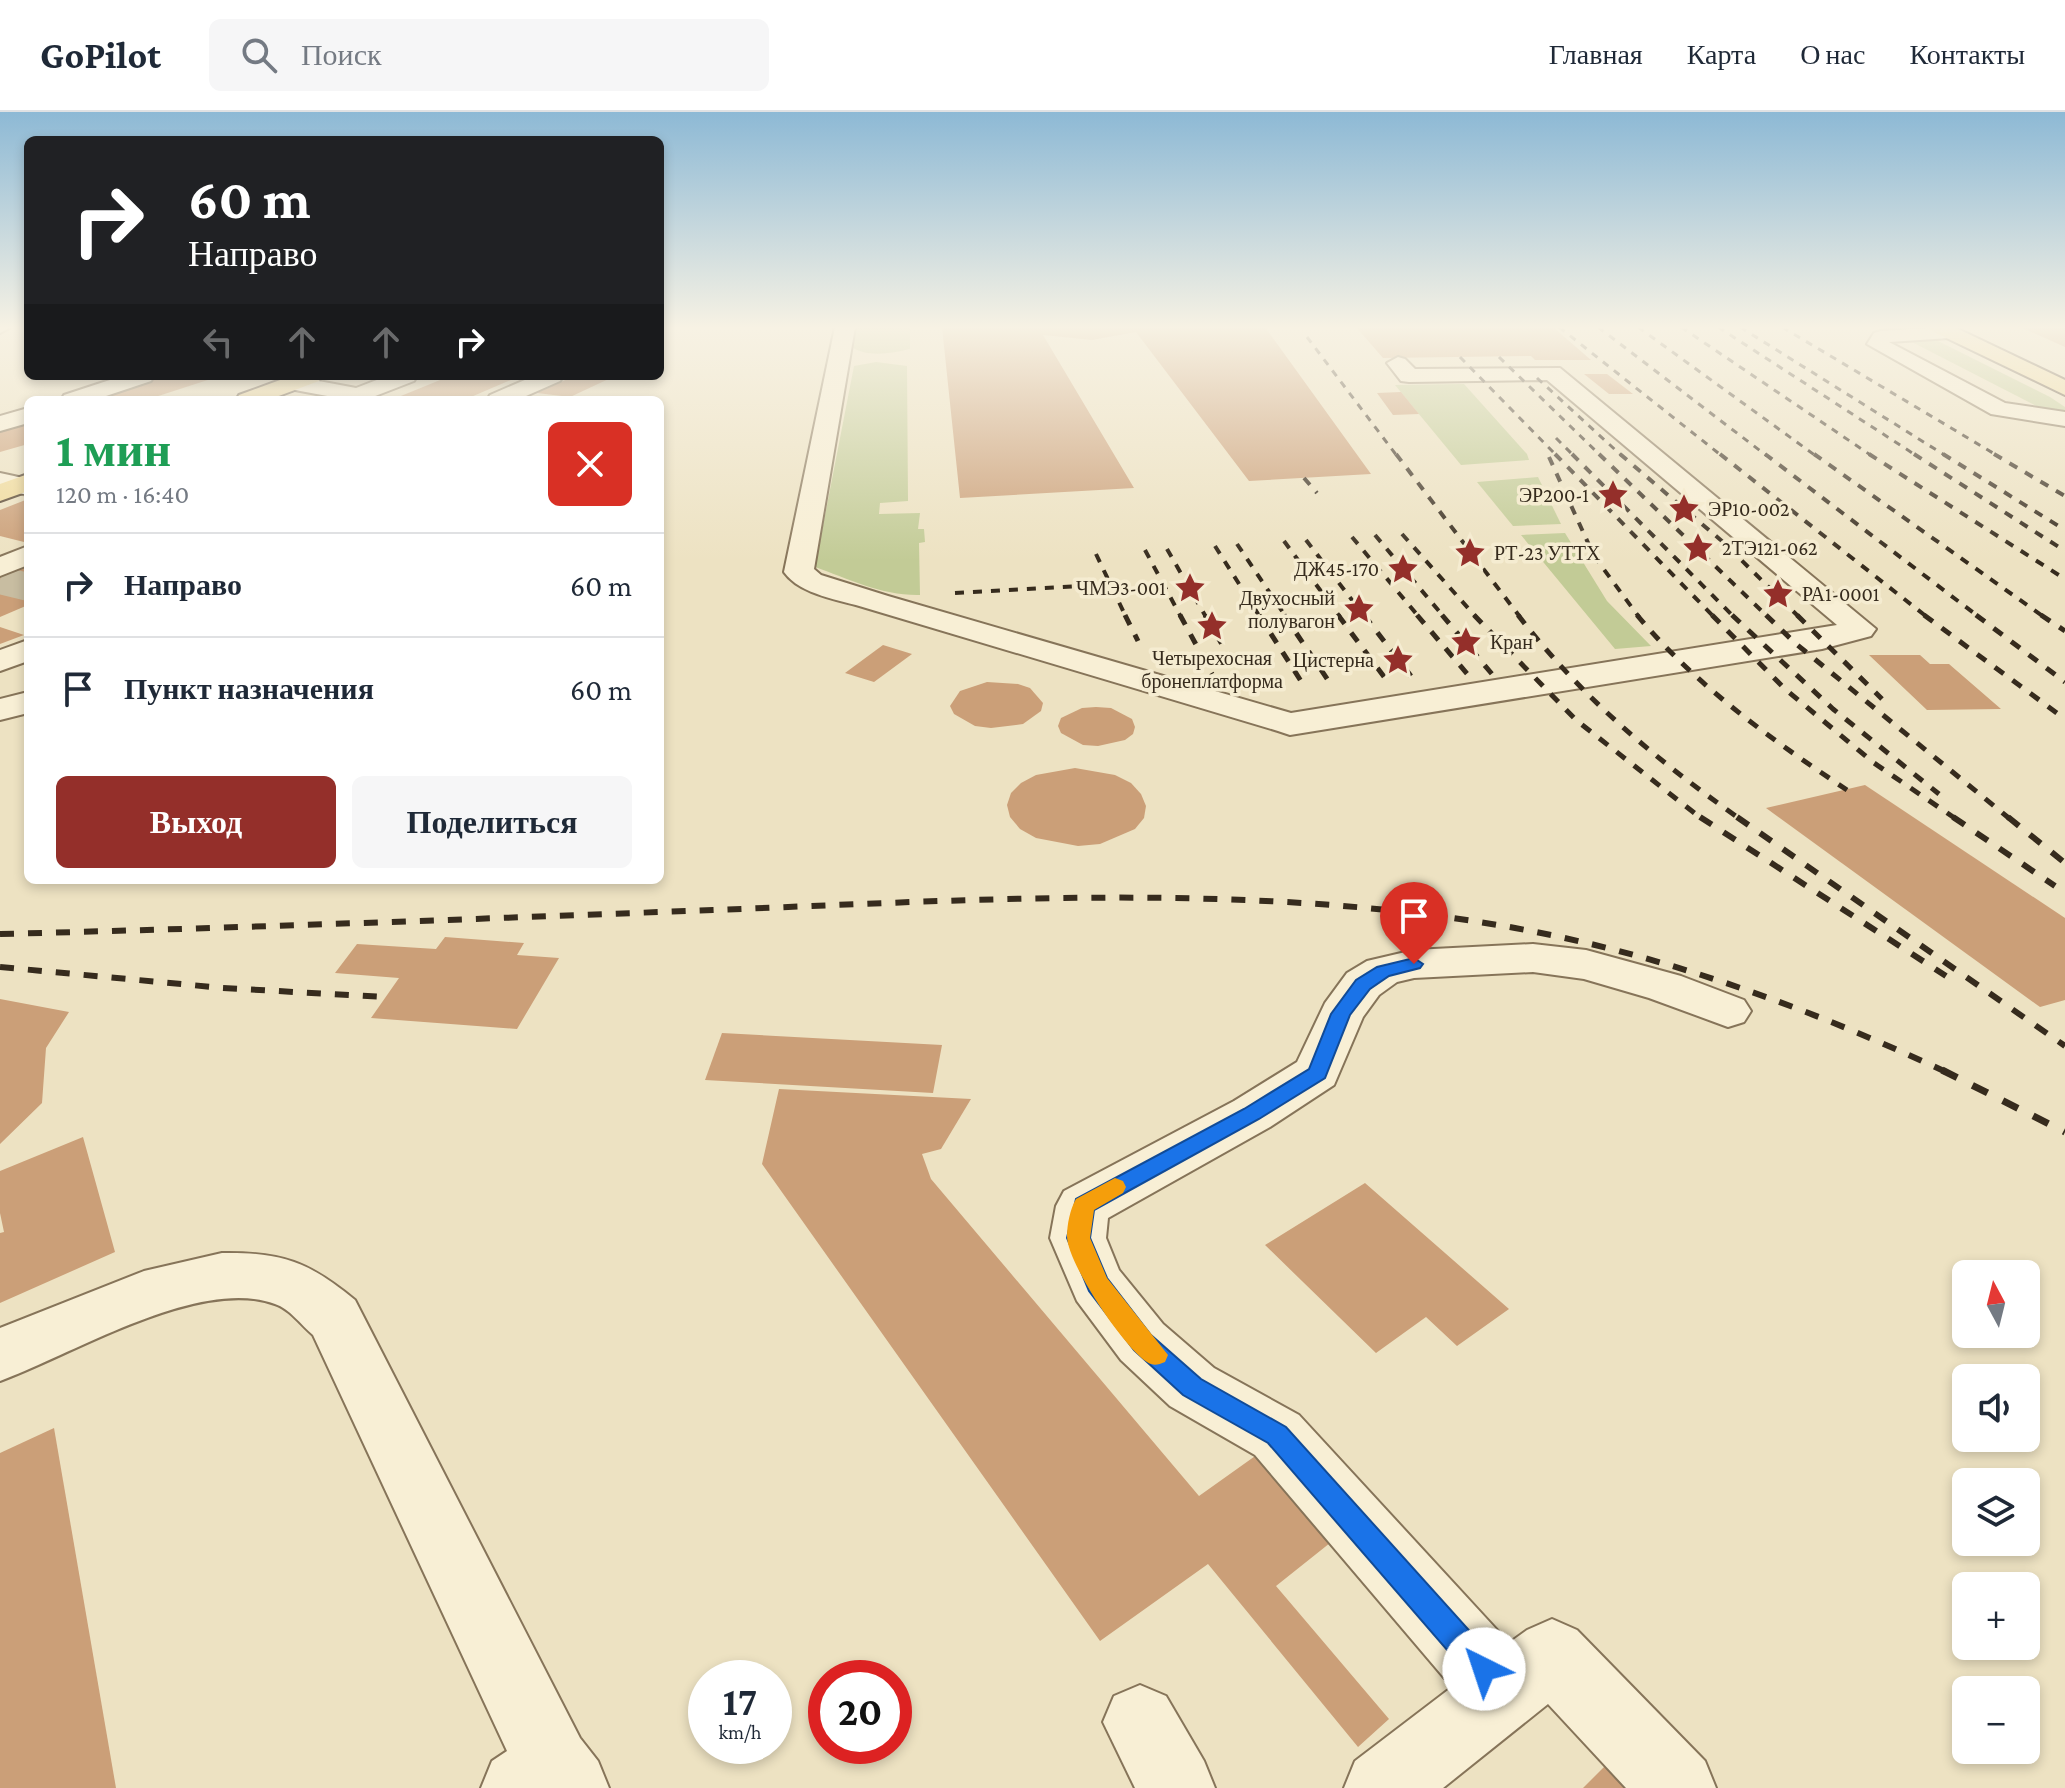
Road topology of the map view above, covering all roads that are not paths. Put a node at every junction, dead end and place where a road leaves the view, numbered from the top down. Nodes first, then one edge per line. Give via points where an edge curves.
1 (830, 405) edge
2 (1591, 405) edge
3 (1992, 405) edge
4 (24, 416) edge
5 (2065, 419) edge
6 (0, 424) edge
7 (24, 557) edge
8 (0, 567) edge
9 (24, 652) edge
10 (0, 661) edge
11 (24, 703) edge
12 (0, 710) edge
13 (1728, 1011) dead end
14 (0, 1355) edge
15 (1504, 1692) junction
16 (1140, 1722) dead end
17 (548, 1780) edge
18 (1177, 1788) edge
19 (1382, 1788) edge
20 (1678, 1788) edge

1 - 2 lane via 799,572 811,581 1290,724 1860,629
3 - 5 lane
4 - 6 lane
7 - 8 lane
9 - 10 lane
11 - 12 lane
13 - 15 lane via 1586,965 1533,958 1414,964 1383,971 1363,984 1341,1014 1317,1073 1083,1206 1078,1238 1097,1284 1142,1342 1192,1387 1277,1435
14 - 17 lane via 170,1285 247,1273 292,1284 334,1318
15 - 19 lane
15 - 20 lane via 1552,1655
16 - 18 lane

